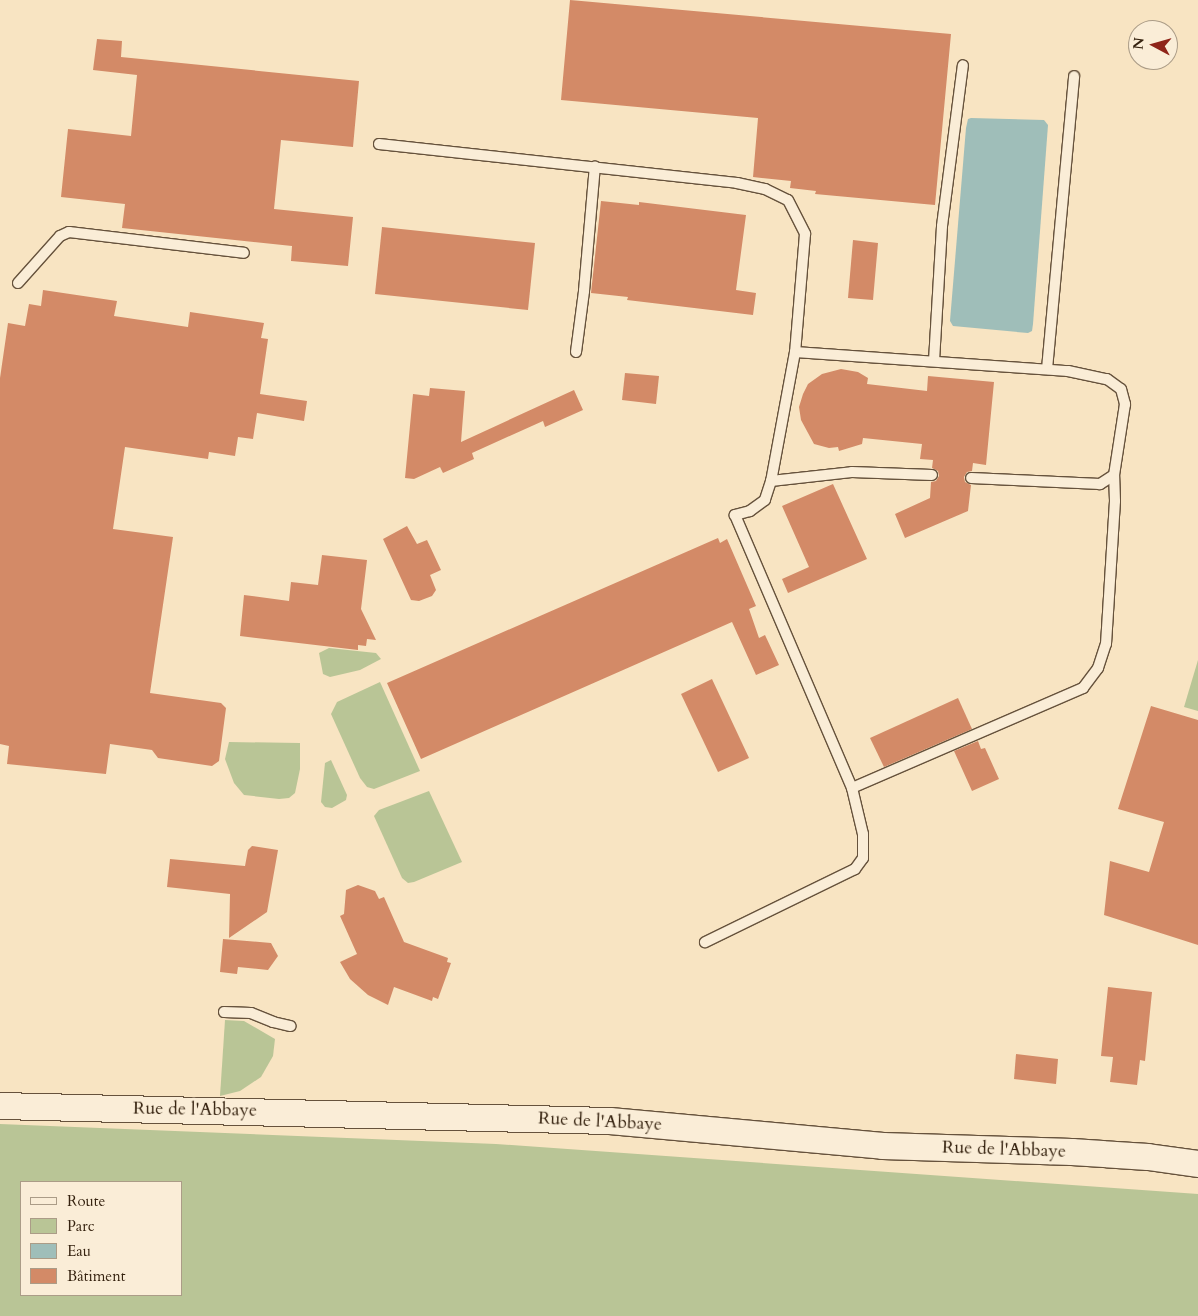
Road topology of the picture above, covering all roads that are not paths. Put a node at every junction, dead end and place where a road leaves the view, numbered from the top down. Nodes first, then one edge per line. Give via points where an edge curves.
1 (963, 65) dead end
2 (1074, 76) dead end
3 (379, 144) dead end
4 (595, 166) junction
5 (244, 253) dead end
6 (18, 283) dead end
7 (576, 352) dead end
8 (795, 352) junction
9 (934, 362) junction
10 (1047, 369) junction
11 (932, 475) dead end
12 (1114, 475) junction
13 (971, 478) dead end
14 (771, 481) junction
15 (852, 788) junction
16 (705, 942) dead end
17 (224, 1012) dead end
18 (291, 1026) dead end
19 (0, 1106) edge
20 (1198, 1164) edge

1 - 9 lane via 942,226
2 - 10 lane
3 - 4 lane
4 - 7 lane
4 - 8 lane via 718,179 765,189 788,200 805,234
5 - 6 lane via 68,232 60,236
8 - 9 lane
8 - 14 lane
9 - 10 lane
10 - 12 lane via 1068,370 1107,380 1121,389 1125,404
11 - 14 lane via 852,472
12 - 13 lane via 1100,484 1080,485
12 - 15 lane via 1106,644 1098,668 1083,688
14 - 15 lane via 765,500 750,511 735,515
15 - 16 lane via 863,834 863,858 855,869
17 - 18 lane via 251,1013
19 - 20 street, Rue de l'Abbaye via 610,1121 883,1146 1072,1152

